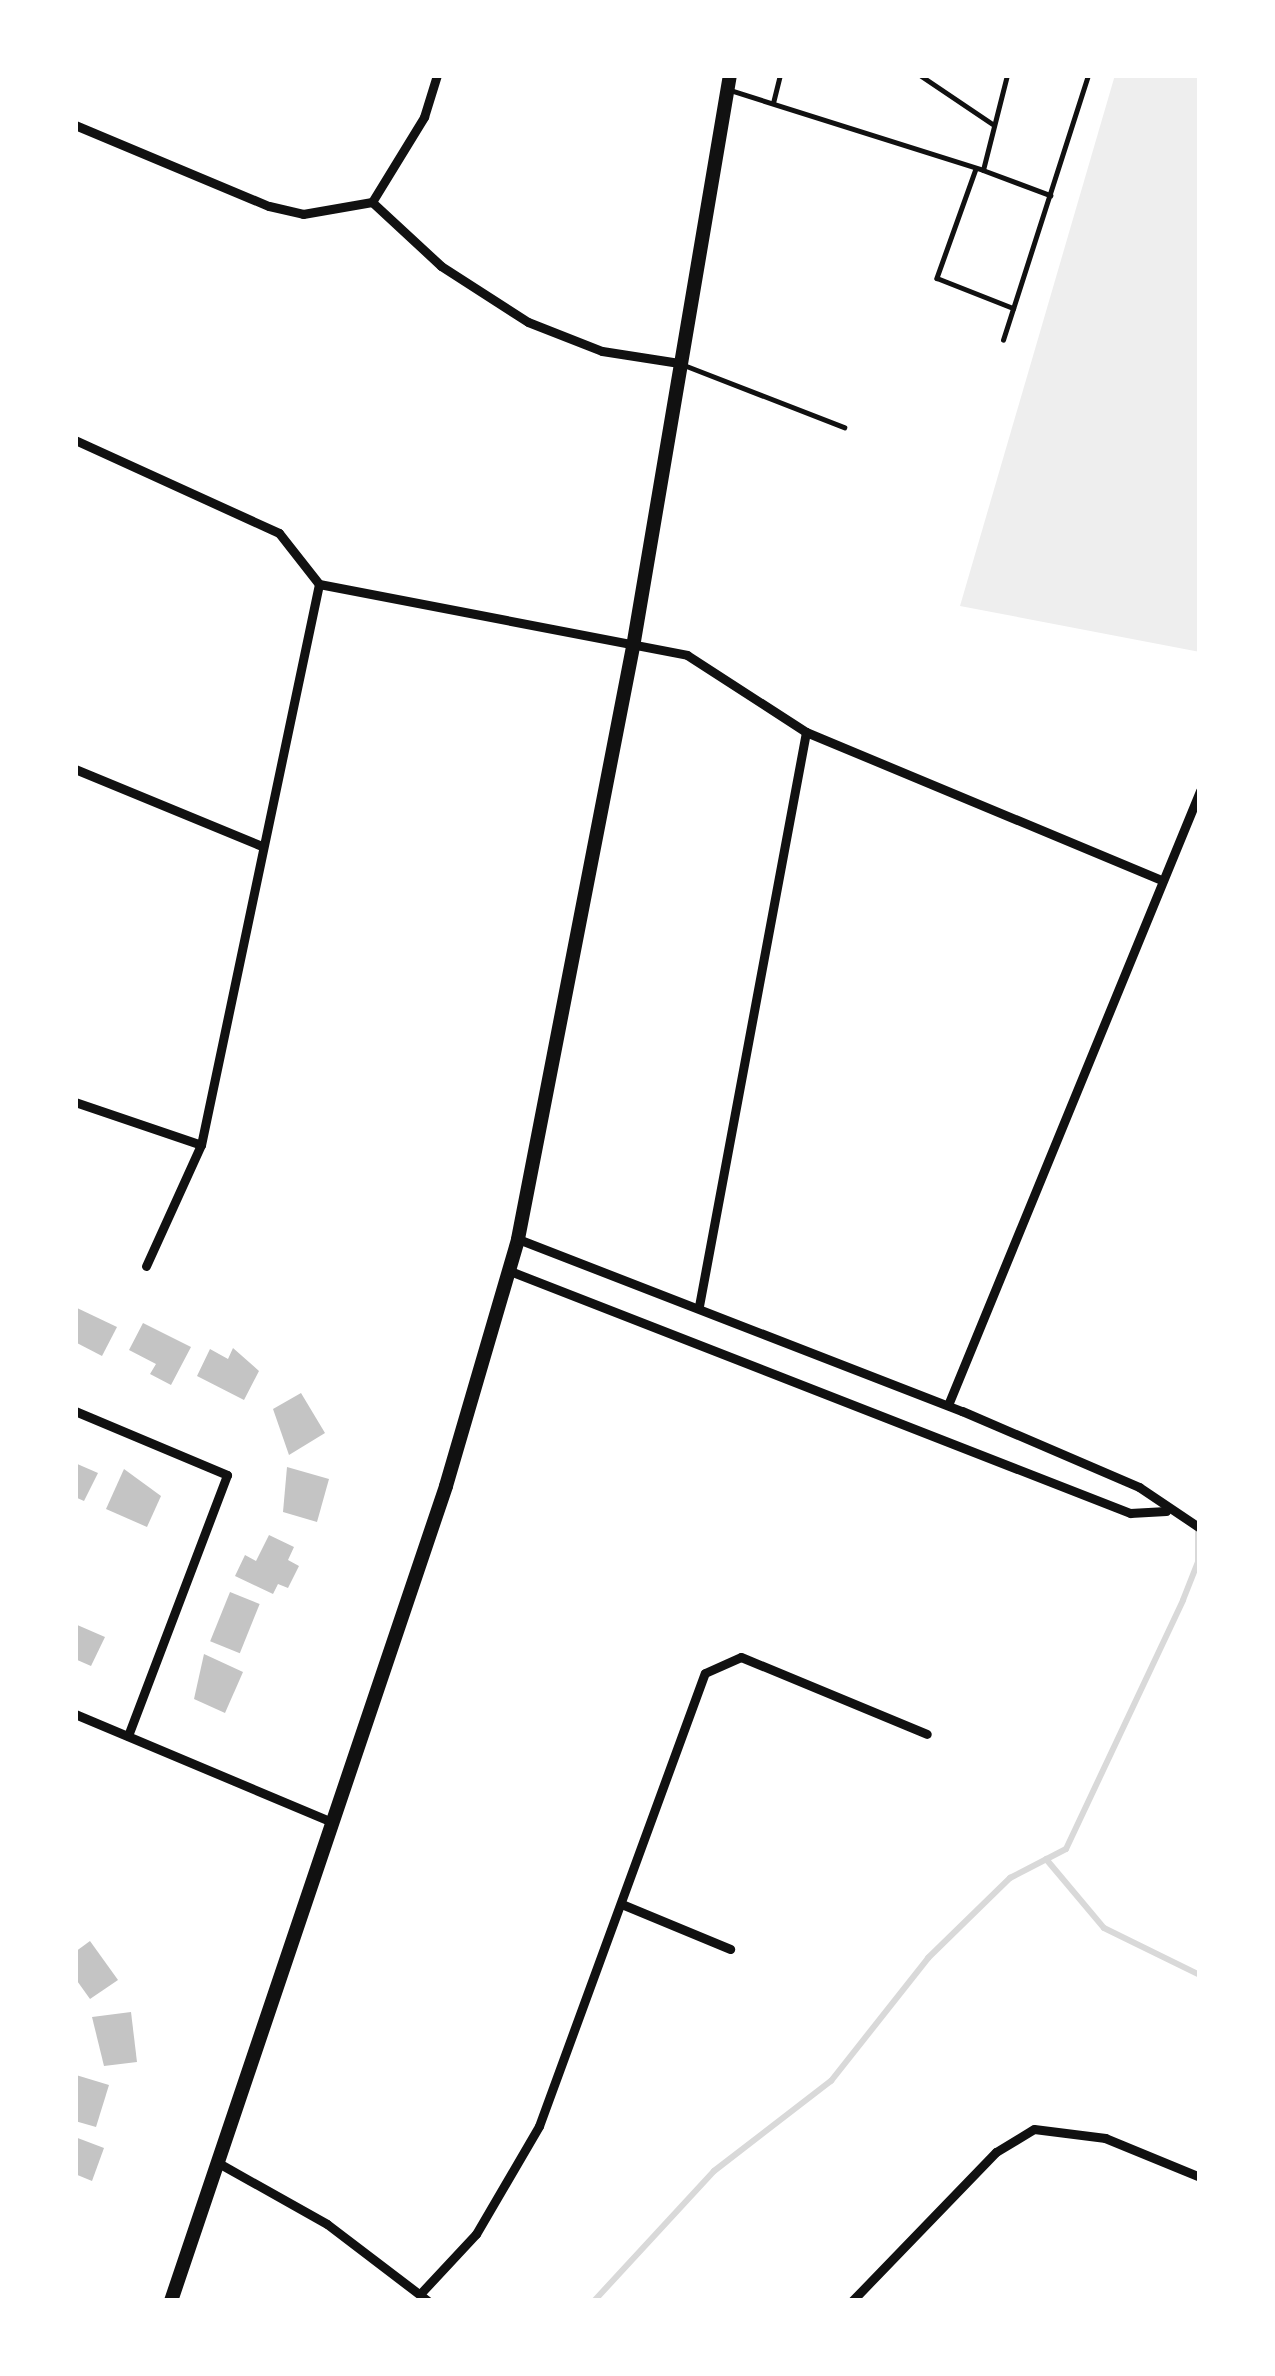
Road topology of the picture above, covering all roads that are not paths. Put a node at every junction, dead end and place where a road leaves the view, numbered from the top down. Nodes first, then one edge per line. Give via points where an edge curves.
1 (437, 75) edge
2 (780, 75) edge
3 (920, 75) edge
4 (1007, 75) edge
5 (1088, 75) edge
6 (729, 82) edge
7 (773, 103) junction
8 (75, 125) edge
9 (994, 125) junction
10 (979, 169) junction
11 (1050, 195) junction
12 (372, 202) junction
13 (1013, 308) junction
14 (1003, 340) dead end
15 (679, 363) junction
16 (844, 427) dead end
17 (75, 440) edge
18 (319, 584) junction
19 (633, 647) junction
20 (806, 732) junction
21 (75, 769) edge
22 (1200, 791) edge
23 (262, 846) junction
24 (1159, 879) junction
25 (75, 1102) edge
26 (201, 1145) junction
27 (518, 1240) junction
28 (146, 1266) dead end
29 (510, 1270) junction
30 (699, 1306) junction
31 (948, 1405) junction
32 (75, 1411) edge
33 (1166, 1510) junction
34 (1200, 1528) edge
35 (75, 1714) edge
36 (927, 1734) dead end
37 (128, 1736) junction
38 (332, 1822) junction
39 (624, 1905) junction
40 (730, 1949) dead end
41 (222, 2165) junction
42 (1200, 2177) edge
43 (424, 2297) edge
44 (856, 2300) edge
45 (171, 2301) edge

1 - 12 street via 424,117
2 - 7 lane
3 - 9 lane
4 - 9 lane
5 - 11 lane
6 - 7 lane
6 - 15 main road
7 - 10 lane
8 - 12 street via 269,206 303,214
9 - 10 lane
10 - 11 lane
10 - 13 lane via 938,278
11 - 13 lane
12 - 15 street via 442,266 528,322 602,351
13 - 14 lane
15 - 16 lane
15 - 19 main road
17 - 18 street via 279,533
18 - 19 street
18 - 23 street
19 - 20 street via 687,655 724,672 763,709
19 - 27 main road
20 - 24 street
20 - 30 street
21 - 23 street
22 - 24 street
23 - 26 street
24 - 31 street
25 - 26 street
26 - 28 street
27 - 29 main road
27 - 30 street
29 - 33 street via 1130,1513
29 - 38 main road
30 - 31 street
31 - 33 street via 1139,1486
32 - 37 street via 226,1475
33 - 34 street
35 - 37 street
36 - 39 street via 768,1665 741,1657 720,1662 696,1687
37 - 38 street
38 - 41 main road
39 - 40 street
39 - 43 street via 505,2191
41 - 43 street via 327,2224
41 - 45 main road
42 - 44 street via 1106,2138 1034,2129 996,2152

